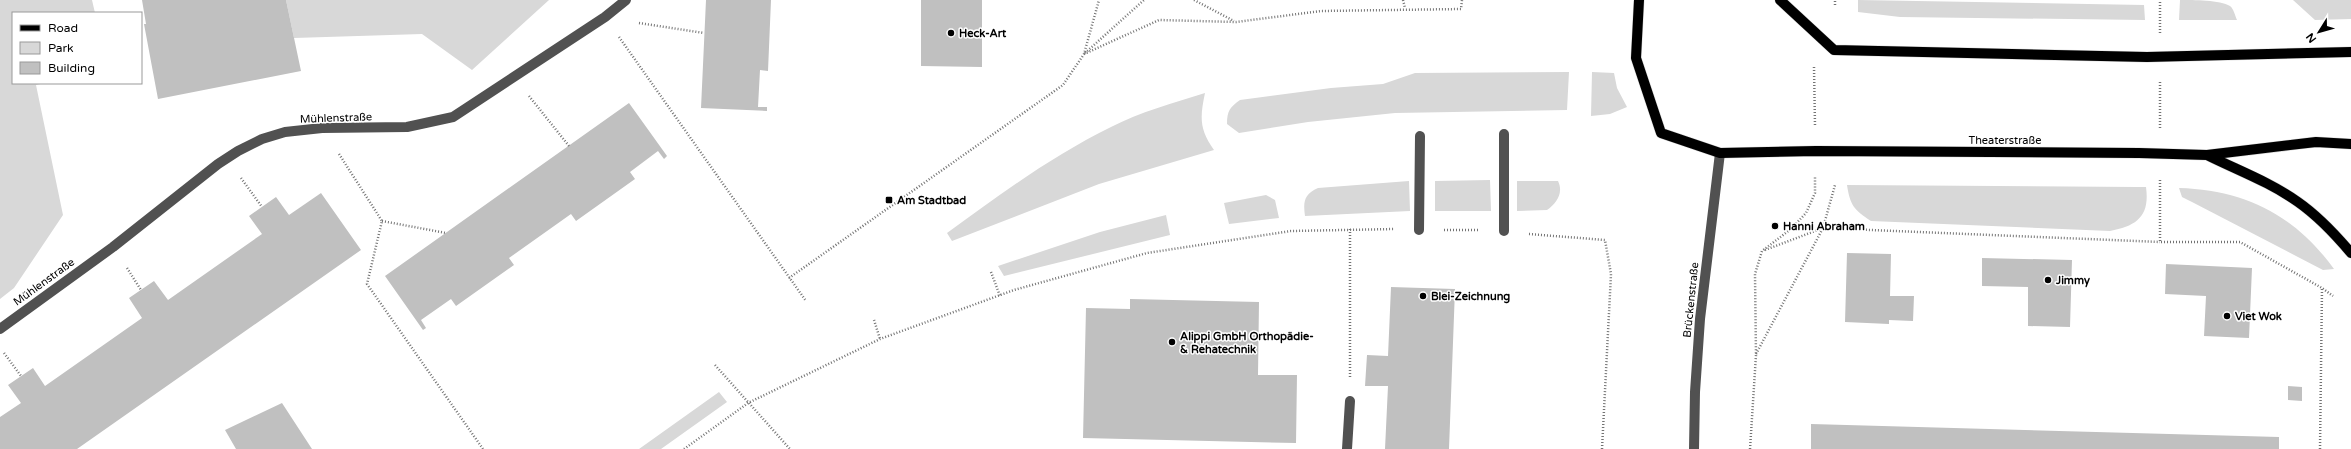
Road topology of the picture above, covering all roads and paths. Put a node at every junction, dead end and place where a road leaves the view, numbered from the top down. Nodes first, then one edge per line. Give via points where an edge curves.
1 (626, 0) edge
2 (1099, 0) edge
3 (1144, 0) edge
4 (1194, 0) edge
5 (1403, 0) edge
6 (1462, 0) edge
7 (1639, 0) edge
8 (1780, 0) edge
9 (1835, 0) edge
10 (1835, 5) dead end
11 (1405, 8) junction
12 (604, 18) junction
13 (1236, 22) junction
14 (704, 33) dead end
15 (1814, 33) junction
16 (2351, 52) edge
17 (1084, 54) junction
18 (513, 77) junction
19 (322, 128) junction
20 (1504, 134) dead end
21 (1420, 136) dead end
22 (2351, 144) edge
23 (569, 146) dead end
24 (1816, 150) junction
25 (1720, 153) junction
26 (2207, 155) junction
27 (227, 158) junction
28 (1835, 184) dead end
29 (262, 207) dead end
30 (382, 221) junction
31 (1824, 228) junction
32 (1350, 229) junction
33 (1420, 230) junction
34 (1504, 231) junction
35 (446, 233) dead end
36 (2160, 242) dead end
37 (1762, 251) junction
38 (2351, 253) edge
39 (991, 272) dead end
40 (789, 278) junction
41 (2322, 288) dead end
42 (1000, 296) junction
43 (806, 301) dead end
44 (874, 320) dead end
45 (0, 329) edge
46 (880, 339) junction
47 (0, 348) edge
48 (1756, 355) junction
49 (715, 366) dead end
50 (21, 376) dead end
51 (1350, 401) joint
52 (748, 403) junction
53 (483, 449) edge
54 (684, 449) edge
55 (790, 449) edge
56 (1347, 449) edge
57 (1602, 449) edge
58 (1694, 449) edge
59 (1750, 449) edge
60 (2320, 449) edge

1 - 12 street, Mühlenstraße
2 - 17 path
3 - 17 path
4 - 13 path
5 - 11 path
6 - 11 path via 1461,9
7 - 25 main road, Theaterstraße via 1636,58 1661,132
8 - 15 main road
9 - 10 path
11 - 13 path via 1321,11
12 - 14 path
12 - 18 street, Mühlenstraße
12 - 40 path
13 - 17 path via 1158,20
15 - 16 main road via 1834,50 2147,57
15 - 24 path
17 - 40 path via 1063,85
18 - 19 street, Mühlenstraße via 453,117 428,124 387,129
18 - 23 path
19 - 27 street, Mühlenstraße via 285,132 262,139
19 - 30 path
20 - 34 street
21 - 33 street
22 - 26 main road, Theaterstraße via 2316,142
24 - 25 main road, Theaterstraße
24 - 26 main road, Theaterstraße
24 - 37 path via 1815,193 1806,213 1790,230
25 - 58 street, Brückenstraße via 1700,319
26 - 38 main road via 2268,184 2298,202 2333,232
27 - 29 path
27 - 45 street, Mühlenstraße via 113,247
28 - 31 path
30 - 35 path
30 - 53 path via 367,284
31 - 36 path
31 - 37 path
31 - 48 path
32 - 33 path
32 - 42 path via 1291,231 1147,253
32 - 51 path
33 - 34 path
34 - 57 path via 1605,240 1611,274
37 - 48 path via 1755,274
39 - 42 path
40 - 43 path
41 - 60 path
42 - 46 path
44 - 46 path
46 - 52 path
47 - 50 path
48 - 59 path
49 - 52 path
51 - 56 street
52 - 54 path
52 - 55 path

